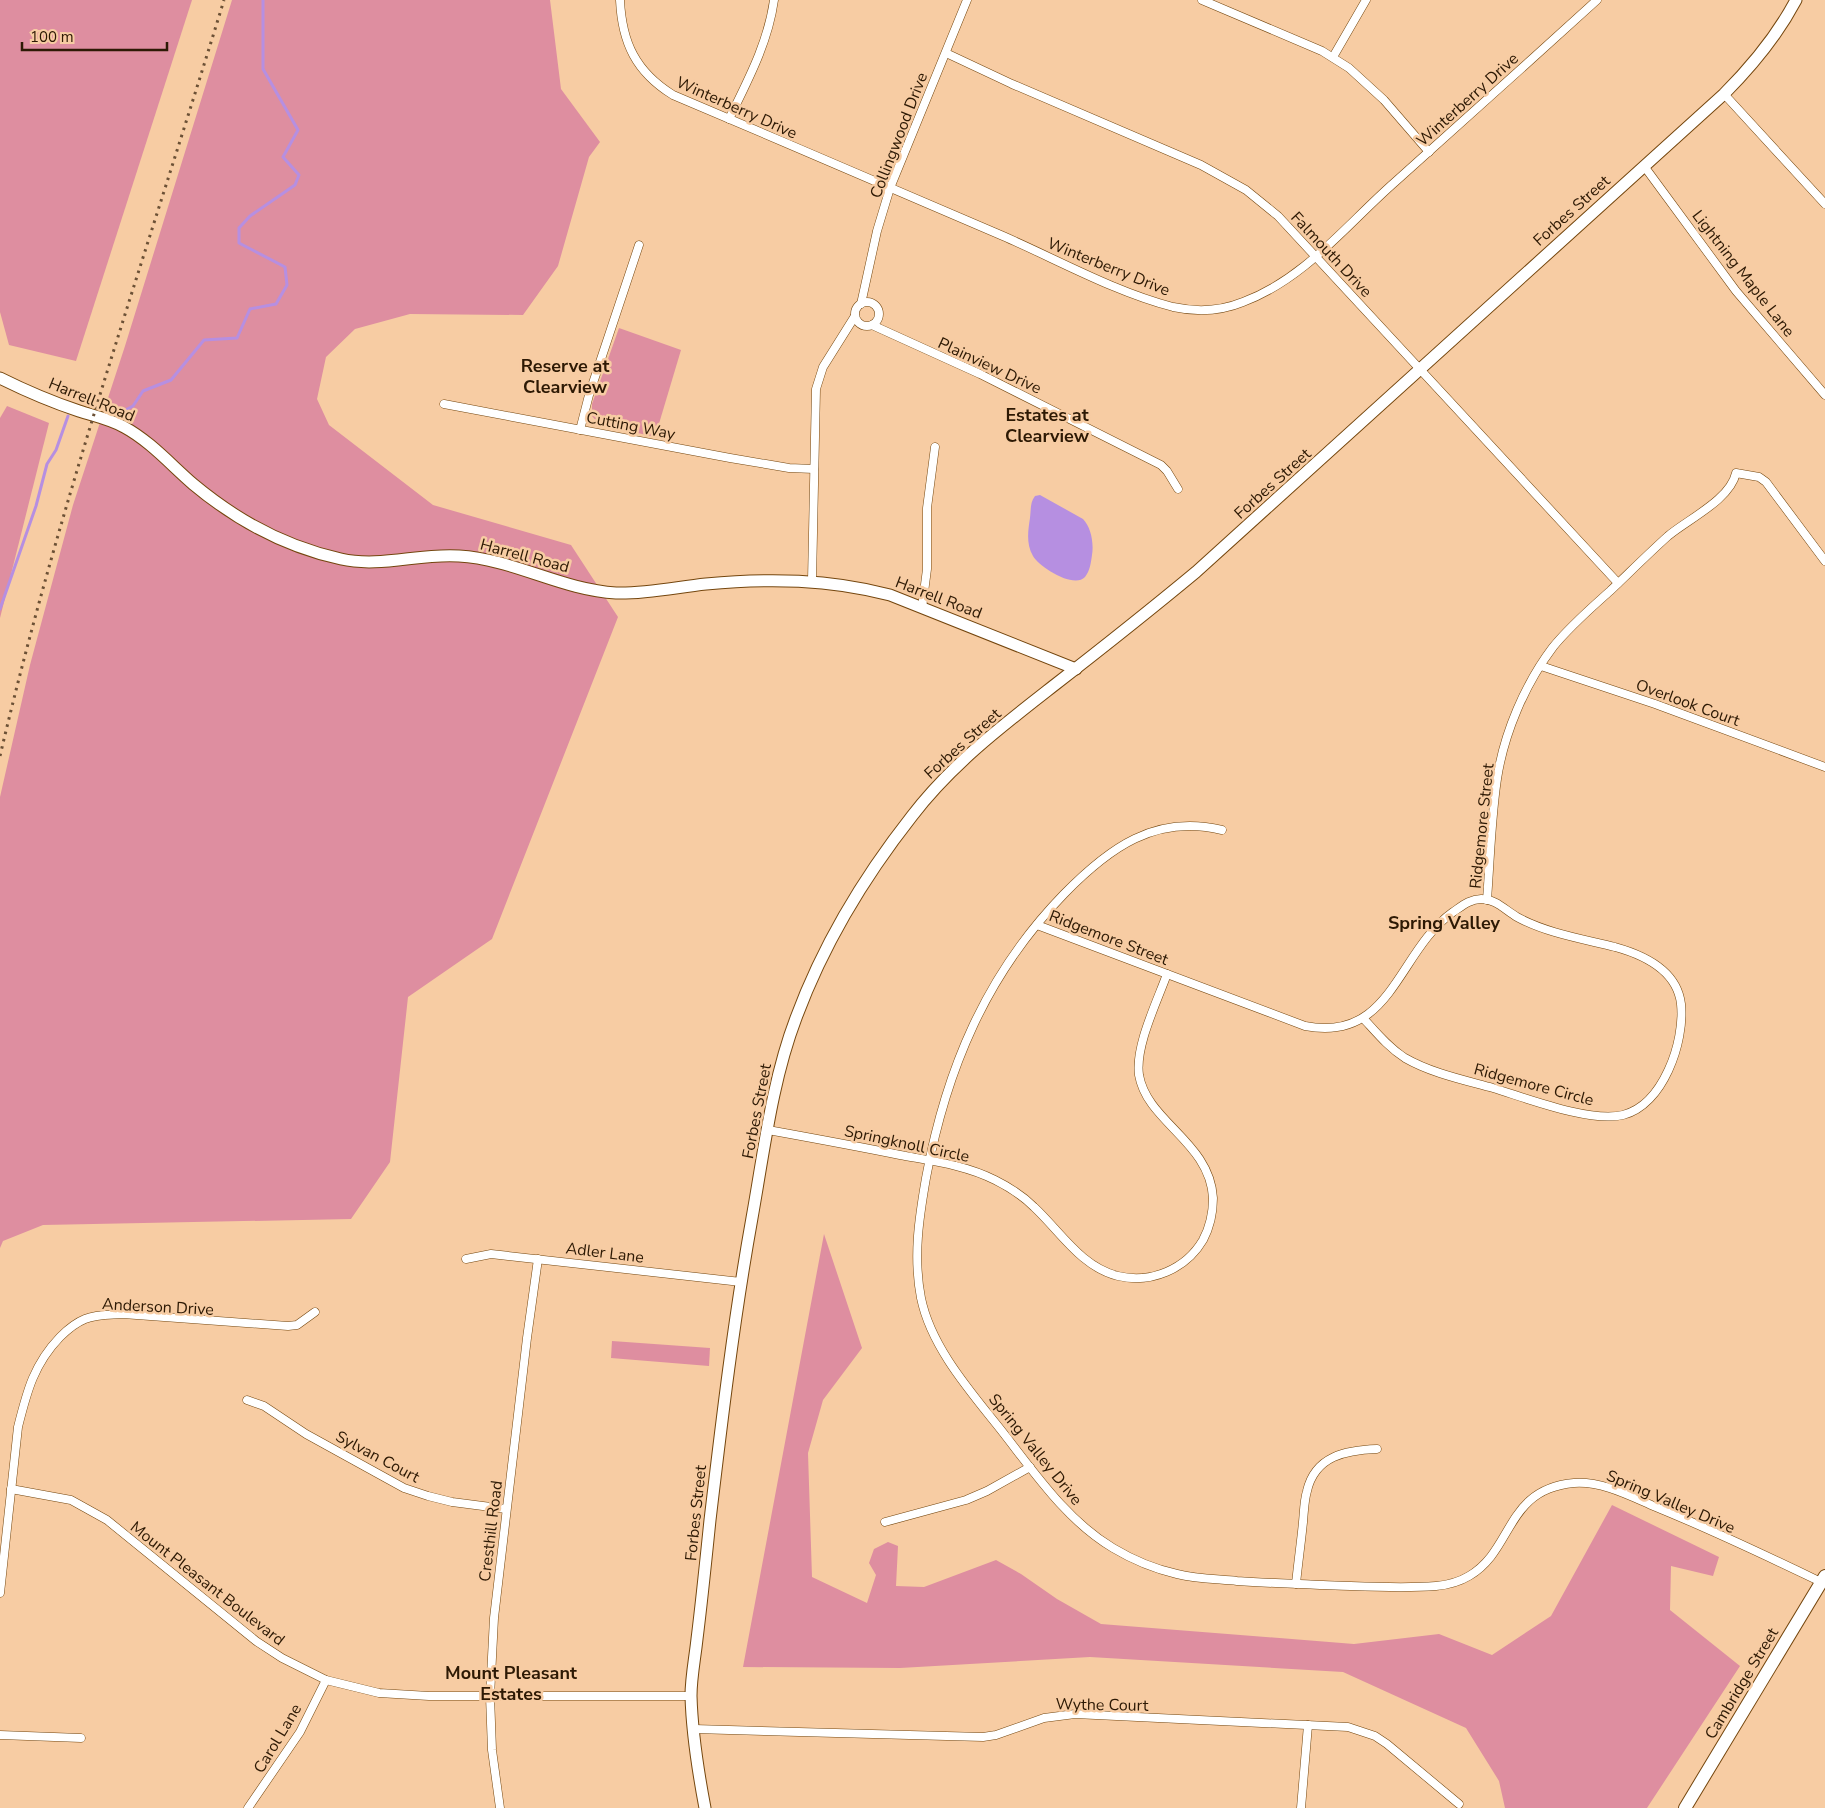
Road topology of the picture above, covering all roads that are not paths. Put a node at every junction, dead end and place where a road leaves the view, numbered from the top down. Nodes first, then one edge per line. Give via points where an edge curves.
1 (620, 0) edge
2 (774, 0) edge
3 (967, 0) edge
4 (1202, 0) edge
5 (1366, 0) edge
6 (1597, 0) edge
7 (1796, 0) edge
8 (946, 53) junction
9 (1333, 57) junction
10 (1724, 94) junction
11 (729, 119) junction
12 (1429, 152) junction
13 (1644, 166) junction
14 (890, 188) junction
15 (1825, 204) edge
16 (639, 245) dead end
17 (1316, 256) junction
18 (866, 284) junction
19 (861, 304) junction
20 (872, 304) junction
21 (855, 316) junction
22 (879, 317) junction
23 (862, 325) junction
24 (872, 325) junction
25 (887, 332) junction
26 (843, 335) junction
27 (1419, 370) junction
28 (0, 378) edge
29 (1825, 395) edge
30 (444, 404) dead end
31 (580, 430) junction
32 (935, 447) dead end
33 (814, 469) junction
34 (1178, 489) dead end
35 (1825, 561) edge
36 (812, 581) junction
37 (1618, 583) junction
38 (922, 608) junction
39 (1540, 666) junction
40 (1076, 669) junction
41 (1825, 767) edge
42 (1222, 830) dead end
43 (1487, 900) junction
44 (1037, 925) junction
45 (1167, 974) junction
46 (1363, 1018) junction
47 (768, 1130) junction
48 (930, 1160) junction
49 (538, 1258) junction
50 (466, 1259) dead end
51 (740, 1282) junction
52 (315, 1312) dead end
53 (247, 1400) dead end
54 (1377, 1449) dead end
55 (1030, 1467) junction
56 (11, 1489) junction
57 (506, 1509) junction
58 (885, 1522) dead end
59 (1823, 1579) edge
60 (1296, 1584) junction
61 (0, 1593) edge
62 (326, 1680) junction
63 (490, 1696) junction
64 (691, 1696) junction
65 (1308, 1725) junction
66 (694, 1729) junction
67 (0, 1734) edge
68 (81, 1738) dead end
69 (1459, 1804) dead end
70 (248, 1808) edge
71 (500, 1808) edge
72 (705, 1808) edge
73 (1301, 1808) edge
74 (1685, 1808) edge

1 - 11 street, Winterberry Drive via 626,40 632,54 651,79 673,95
2 - 11 street via 761,52
3 - 8 street, Collingwood Drive
4 - 9 street
5 - 9 street
6 - 12 street, Winterberry Drive
7 - 10 street, Forbes Street via 1771,41
8 - 14 street, Collingwood Drive
8 - 17 street, Falmouth Drive via 1224,176 1273,211
9 - 12 street via 1362,78
10 - 13 street, Forbes Street
10 - 15 street
11 - 14 street, Winterberry Drive
12 - 17 street, Winterberry Drive
13 - 27 street, Forbes Street
13 - 29 street, Lightning Maple Lane via 1736,291
14 - 17 street, Winterberry Drive via 1127,292 1176,307 1209,310 1242,303 1280,284
14 - 18 street, Collingwood Drive
16 - 31 street
17 - 27 street, Falmouth Drive
18 - 19 street, Collingwood Drive
18 - 20 street, Collingwood Drive
19 - 20 street
19 - 21 street
20 - 22 street via 878,309
21 - 23 street
21 - 26 street
22 - 24 street
22 - 25 street
23 - 24 street
23 - 26 street
24 - 25 street, Plainview Drive
25 - 34 street, Plainview Drive via 1004,385 1161,465
26 - 33 street via 818,380
27 - 37 street, Falmouth Drive
27 - 40 street, Forbes Street via 1196,572
28 - 36 street, Harrell Road via 124,427 234,515 296,545 343,560 462,556 505,564 581,588 618,593 740,581
30 - 31 street, Cutting Way
31 - 33 street, Cutting Way via 772,466
32 - 38 street via 927,508 927,570
33 - 36 street
35 - 37 street, Ridgemore Street via 1766,482 1759,477 1736,473 1734,482 1714,503 1669,536
36 - 38 street, Harrell Road via 862,588
37 - 39 street, Ridgemore Street via 1569,629
38 - 40 street, Harrell Road
39 - 41 street, Overlook Court via 1656,704
39 - 43 street, Ridgemore Street via 1517,712 1497,778
40 - 47 street, Forbes Street via 960,763 933,790 886,851 846,914 810,981 788,1042
42 - 44 street, Spring Valley Drive via 1183,825 1150,831 1134,839 1087,871
43 - 46 street, Ridgemore Street via 1473,900 1465,904 1434,929 1420,944 1386,996
43 - 46 street, Ridgemore Circle via 1538,926 1642,956 1654,962 1672,981 1681,1003 1680,1030 1669,1068 1656,1094 1648,1102 1631,1113 1609,1117 1560,1108 1419,1065 1393,1050
44 - 45 street, Ridgemore Street
44 - 48 street, Spring Valley Drive via 1001,973 972,1026 949,1086
45 - 46 street, Ridgemore Street via 1305,1026 1340,1027
45 - 48 street, Springknoll Circle via 1142,1041 1138,1065 1148,1097 1194,1150 1209,1177 1213,1205 1207,1232 1195,1252 1183,1263 1160,1275 1144,1278 1123,1277 1105,1271 1077,1253 1034,1207 1012,1190 980,1173
47 - 48 street, Springknoll Circle
47 - 51 street, Forbes Street
48 - 55 street, Spring Valley Drive via 917,1249 918,1282 926,1318 942,1350
49 - 50 street, Adler Lane via 491,1254
49 - 51 street, Adler Lane
49 - 57 street, Cresthill Road
51 - 64 street, Forbes Street via 725,1386
52 - 56 street, Anderson Drive via 297,1325 288,1326 124,1314 94,1316 73,1325 46,1352 31,1380 18,1427
53 - 57 street, Sylvan Court via 264,1406 306,1434 404,1488 452,1502
54 - 60 street via 1335,1455 1316,1471 1306,1491
55 - 58 street via 966,1500
55 - 60 street, Spring Valley Drive via 1077,1521 1099,1539 1134,1559 1170,1572 1200,1578
56 - 61 street, Anderson Drive
56 - 62 street, Mount Pleasant Boulevard via 71,1500 90,1509 256,1641
57 - 63 street, Cresthill Road via 494,1618
59 - 60 street, Spring Valley Drive via 1607,1487 1579,1482 1552,1488 1526,1503 1493,1555 1462,1580 1436,1586
59 - 74 main road, Cambridge Street
62 - 63 street, Mount Pleasant Boulevard via 395,1694
62 - 70 street, Carol Lane via 295,1739
63 - 64 street, Mount Pleasant Boulevard
63 - 71 street, Cresthill Road via 492,1750
64 - 66 street, Forbes Street
65 - 66 street, Wythe Court via 1075,1714 1044,1718 983,1737
65 - 69 street, Wythe Court via 1348,1728 1375,1736
65 - 73 street
66 - 72 street, Forbes Street
67 - 68 street

